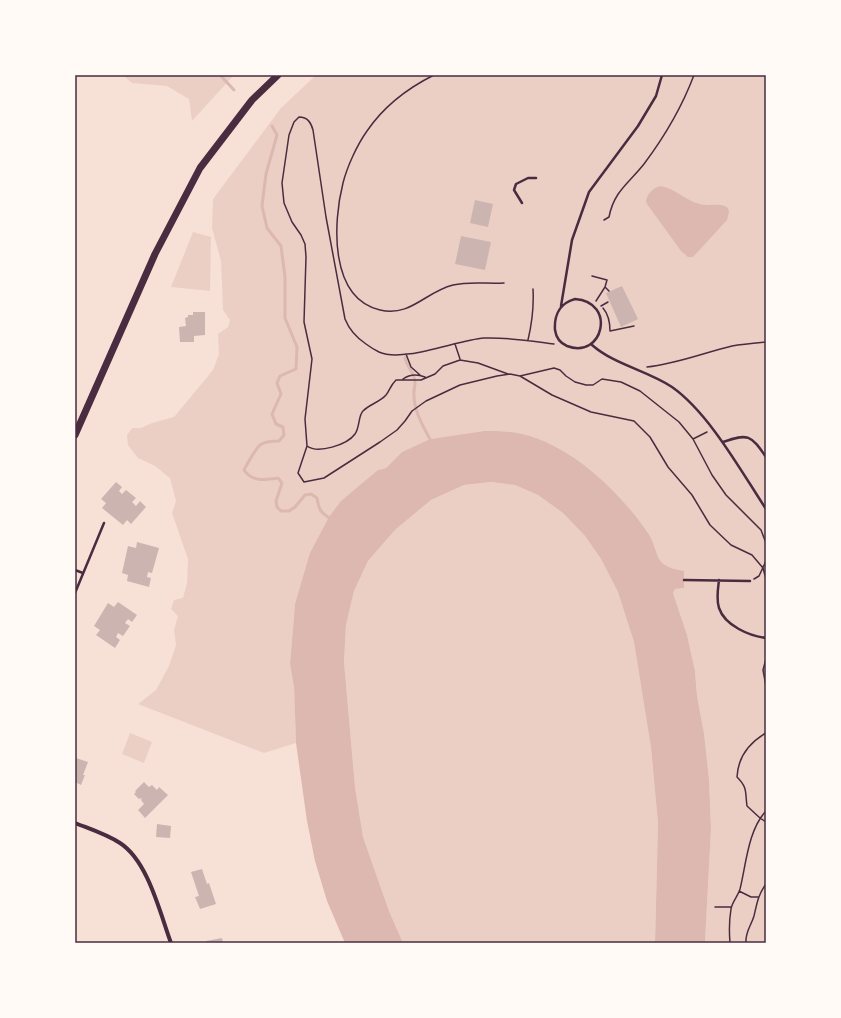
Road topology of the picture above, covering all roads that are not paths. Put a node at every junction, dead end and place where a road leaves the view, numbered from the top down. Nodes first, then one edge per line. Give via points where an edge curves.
1 (278, 75) edge
2 (662, 75) edge
3 (536, 178) dead end
4 (522, 203) dead end
5 (561, 306) junction
6 (592, 345) junction
7 (75, 435) edge
8 (722, 442) junction
9 (766, 457) edge
10 (766, 509) edge
11 (104, 523) dead end
12 (75, 570) edge
13 (83, 574) junction
14 (684, 580) dead end
15 (719, 580) junction
16 (750, 581) road end
17 (75, 593) edge
18 (766, 638) edge
19 (75, 822) edge
20 (171, 943) edge

1 - 7 street via 252,100 200,168 155,254
2 - 5 lane via 656,96 638,126 589,192 572,240
3 - 4 lane via 528,178 516,184 514,190
5 - 6 lane via 555,326 558,340 571,347
5 - 6 lane via 567,301 582,300 592,305 600,314 601,330
6 - 8 lane via 610,358 662,380 674,388 697,409
8 - 9 lane via 742,436 751,438
8 - 10 lane
11 - 13 lane
12 - 13 lane
13 - 17 lane
14 - 15 lane
15 - 16 lane
15 - 18 lane via 717,596 723,616 740,629
19 - 20 street via 121,844 138,862 152,888

